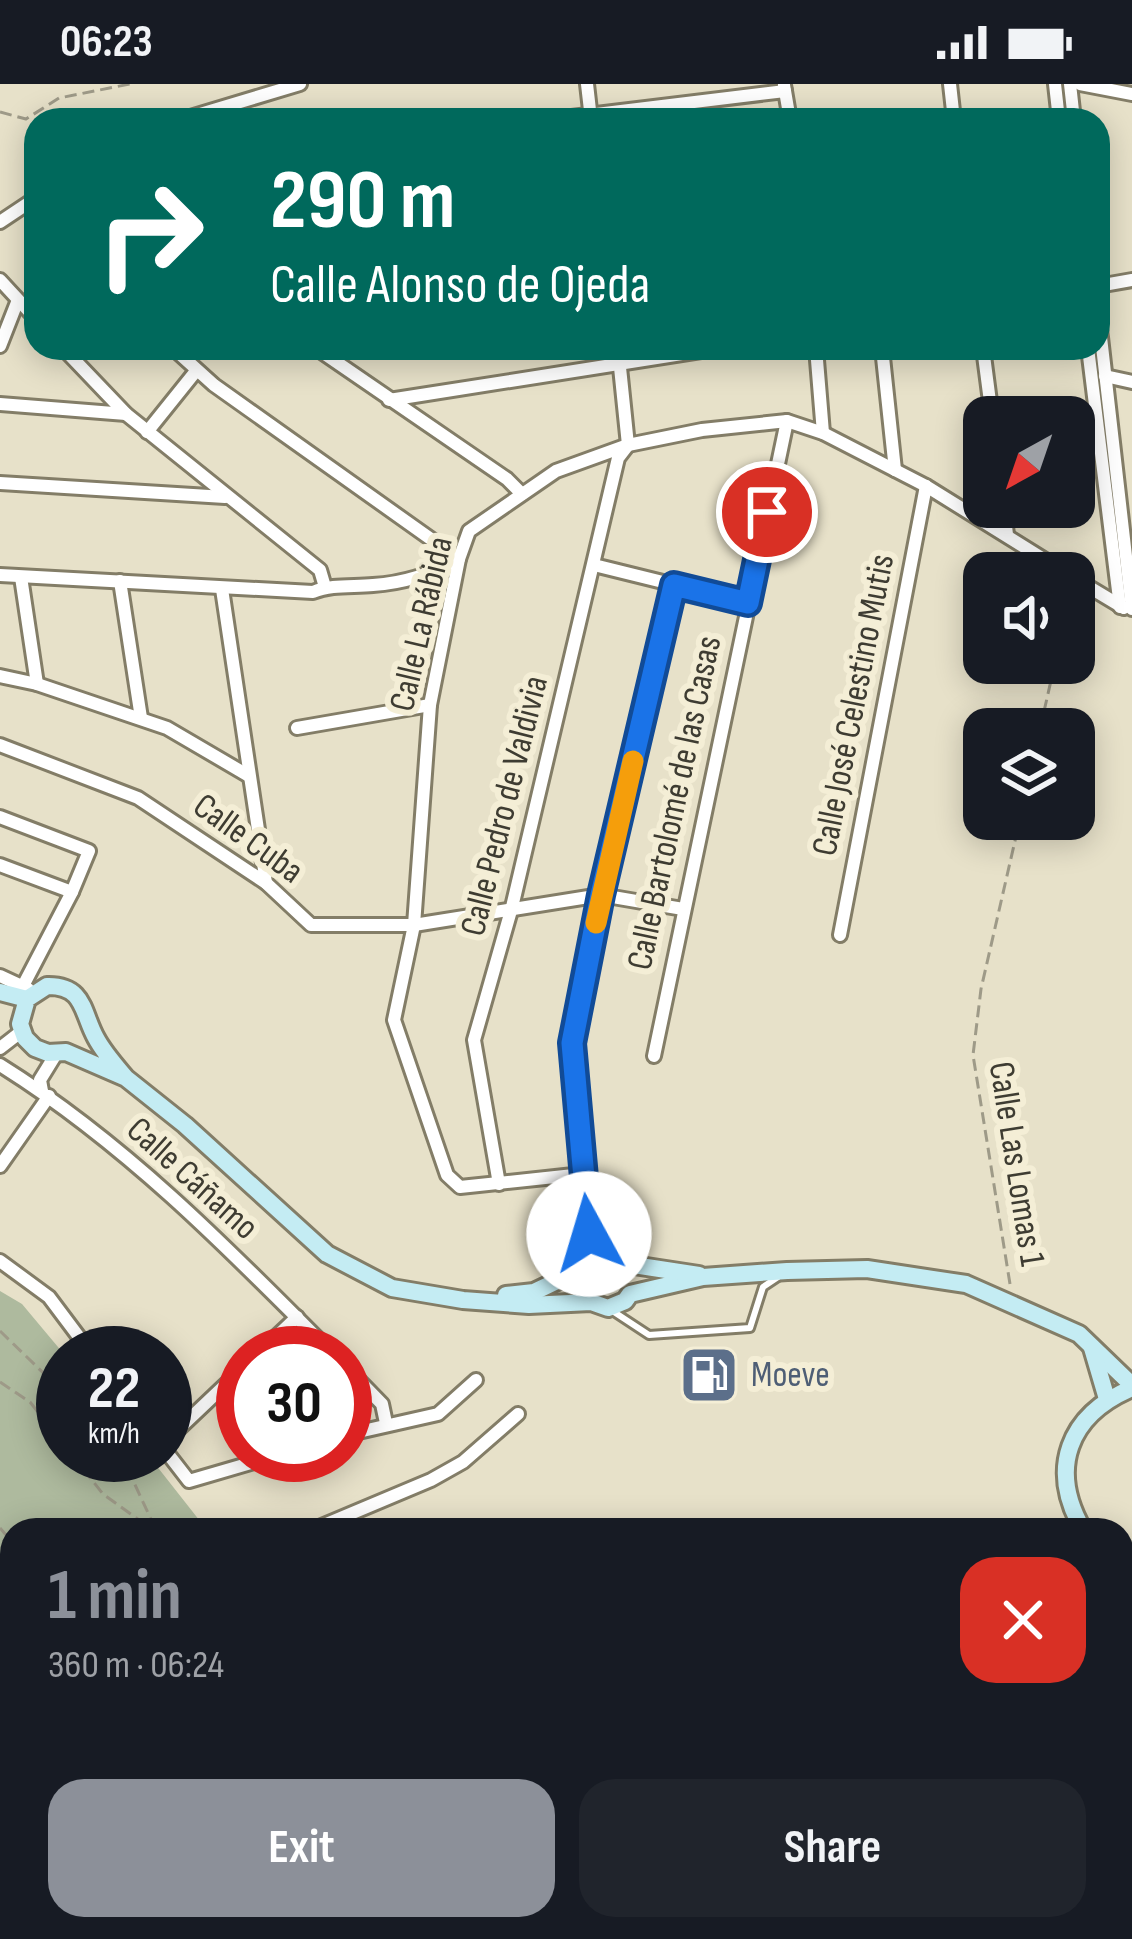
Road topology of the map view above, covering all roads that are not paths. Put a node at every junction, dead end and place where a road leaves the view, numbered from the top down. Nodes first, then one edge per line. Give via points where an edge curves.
1 (300, 84) edge
2 (1080, 84) edge
3 (784, 87) edge
4 (1132, 94) edge
5 (220, 108) edge
6 (649, 108) edge
7 (0, 280) edge
8 (18, 300) junction
9 (24, 306) edge
10 (0, 346) edge
11 (74, 360) edge
12 (185, 360) edge
13 (334, 360) edge
14 (598, 360) edge
15 (619, 360) edge
16 (817, 360) edge
17 (883, 360) edge
18 (985, 360) edge
19 (1090, 360) edge
20 (1103, 360) edge
21 (196, 371) junction
22 (1105, 376) junction
23 (1132, 382) edge
24 (989, 396) edge
25 (389, 400) junction
26 (0, 404) edge
27 (126, 415) junction
28 (787, 421) junction
29 (147, 432) junction
30 (823, 433) junction
31 (628, 445) junction
32 (896, 470) junction
33 (0, 483) edge
34 (926, 485) junction
35 (522, 494) junction
36 (225, 497) junction
37 (1125, 499) edge
38 (1006, 528) edge
39 (1007, 536) junction
40 (1033, 552) edge
41 (459, 559) junction
42 (594, 565) junction
43 (0, 575) edge
44 (21, 577) junction
45 (120, 581) junction
46 (674, 585) junction
47 (325, 587) junction
48 (222, 589) junction
49 (1095, 590) edge
50 (748, 603) junction
51 (1128, 609) edge
52 (0, 676) edge
53 (38, 684) junction
54 (430, 705) junction
55 (141, 718) junction
56 (297, 728) dead end
57 (0, 745) edge
58 (249, 776) junction
59 (0, 817) edge
60 (0, 866) edge
61 (266, 884) junction
62 (72, 892) junction
63 (601, 895) junction
64 (512, 907) junction
65 (683, 909) junction
66 (414, 925) junction
67 (840, 935) dead end
68 (0, 976) edge
69 (0, 992) edge
70 (28, 992) junction
71 (0, 1003) edge
72 (88, 1023) junction
73 (21, 1026) junction
74 (0, 1048) edge
75 (61, 1053) junction
76 (654, 1056) dead end
77 (0, 1065) edge
78 (126, 1078) junction
79 (45, 1093) junction
80 (0, 1166) edge
81 (583, 1174) junction
82 (499, 1184) junction
83 (589, 1234) junction
84 (607, 1255) junction
85 (0, 1261) edge
86 (627, 1264) junction
87 (585, 1266) junction
88 (787, 1271) junction
89 (703, 1277) junction
90 (630, 1294) junction
91 (463, 1300) junction
92 (600, 1305) junction
93 (297, 1317) junction
94 (71, 1326) edge
95 (288, 1326) edge
96 (306, 1326) edge
97 (1092, 1348) junction
98 (476, 1380) dead end
99 (1132, 1387) edge
100 (372, 1394) edge
101 (216, 1395) edge
102 (1107, 1399) junction
103 (518, 1414) dead end
104 (192, 1419) edge
105 (386, 1423) junction
106 (372, 1427) edge
107 (340, 1518) edge
108 (1076, 1518) edge

1 - 5 street
2 - 4 street
3 - 6 street
7 - 8 street
8 - 9 street
8 - 10 street
11 - 27 street
12 - 21 street
13 - 25 street
14 - 25 street
15 - 31 street
16 - 30 street
17 - 32 street
18 - 24 street
19 - 51 street
20 - 22 street
21 - 29 street
21 - 41 street
22 - 23 street
22 - 37 street
25 - 35 street
26 - 27 street
27 - 29 street
28 - 30 street
28 - 31 street, Calle La Rábida
28 - 50 street, Calle Bartolomé de las Casas
29 - 36 street
30 - 32 street
31 - 35 street, Calle La Rábida via 556,471
31 - 42 street, Calle Pedro de Valdivia via 618,458
32 - 34 street
33 - 36 street
34 - 39 street
34 - 67 street, Calle José Celestino Mutis
35 - 41 street, Calle La Rábida via 469,531
36 - 47 street via 320,570
37 - 51 street
38 - 39 street
39 - 40 street
41 - 47 street via 432,575
41 - 54 street, Calle La Rábida
42 - 46 street
42 - 64 street, Calle Pedro de Valdivia
43 - 44 street
44 - 45 street
44 - 53 street
45 - 48 street
45 - 55 street
46 - 50 street
46 - 63 street
47 - 48 street
48 - 58 street
49 - 51 street
50 - 65 street, Calle Bartolomé de las Casas
52 - 53 street
53 - 55 street
54 - 56 street
54 - 66 street, Calle La Rábida
55 - 58 street
57 - 61 street, Calle Cuba via 138,798
58 - 61 street
59 - 62 street via 89,851
60 - 62 street
61 - 66 street, Calle Cuba via 311,925
62 - 70 street
63 - 64 street, Calle Cuba
63 - 65 street, Calle Cuba
63 - 81 street via 572,1043
64 - 66 street, Calle Cuba
64 - 82 street, Calle Pedro de Valdivia via 475,1040
65 - 76 street, Calle Bartolomé de las Casas
66 - 82 street, Calle La Rábida via 394,1020 447,1175 460,1187
68 - 70 street
69 - 70 main road
70 - 72 main road via 68,989
70 - 73 main road
71 - 73 main road
72 - 75 main road
72 - 78 main road
73 - 74 street
73 - 75 main road via 35,1048
75 - 78 main road
75 - 79 street via 40,1081
77 - 79 street, Calle Cáñamo
78 - 91 main road via 327,1254 392,1288
79 - 80 street
79 - 93 street, Calle Cáñamo via 170,1194
81 - 82 street, Calle La Rábida
81 - 83 street
83 - 84 street
83 - 87 street
84 - 86 main road
84 - 87 main road
85 - 94 street via 49,1297
86 - 89 main road
86 - 90 main road
87 - 91 main road via 534,1292
87 - 92 main road via 581,1287
88 - 89 main road
88 - 92 lane via 764,1287 750,1328 649,1336
88 - 97 main road via 867,1269 966,1284 1079,1334
89 - 90 main road
90 - 92 main road
91 - 92 main road
93 - 95 street
93 - 96 street, Calle Cáñamo
97 - 99 main road
97 - 102 main road
98 - 105 street via 437,1414
99 - 102 main road
100 - 105 street
101 - 104 street
102 - 108 main road via 1081,1423 1068,1450 1064,1479
103 - 107 street via 463,1462
105 - 106 street

